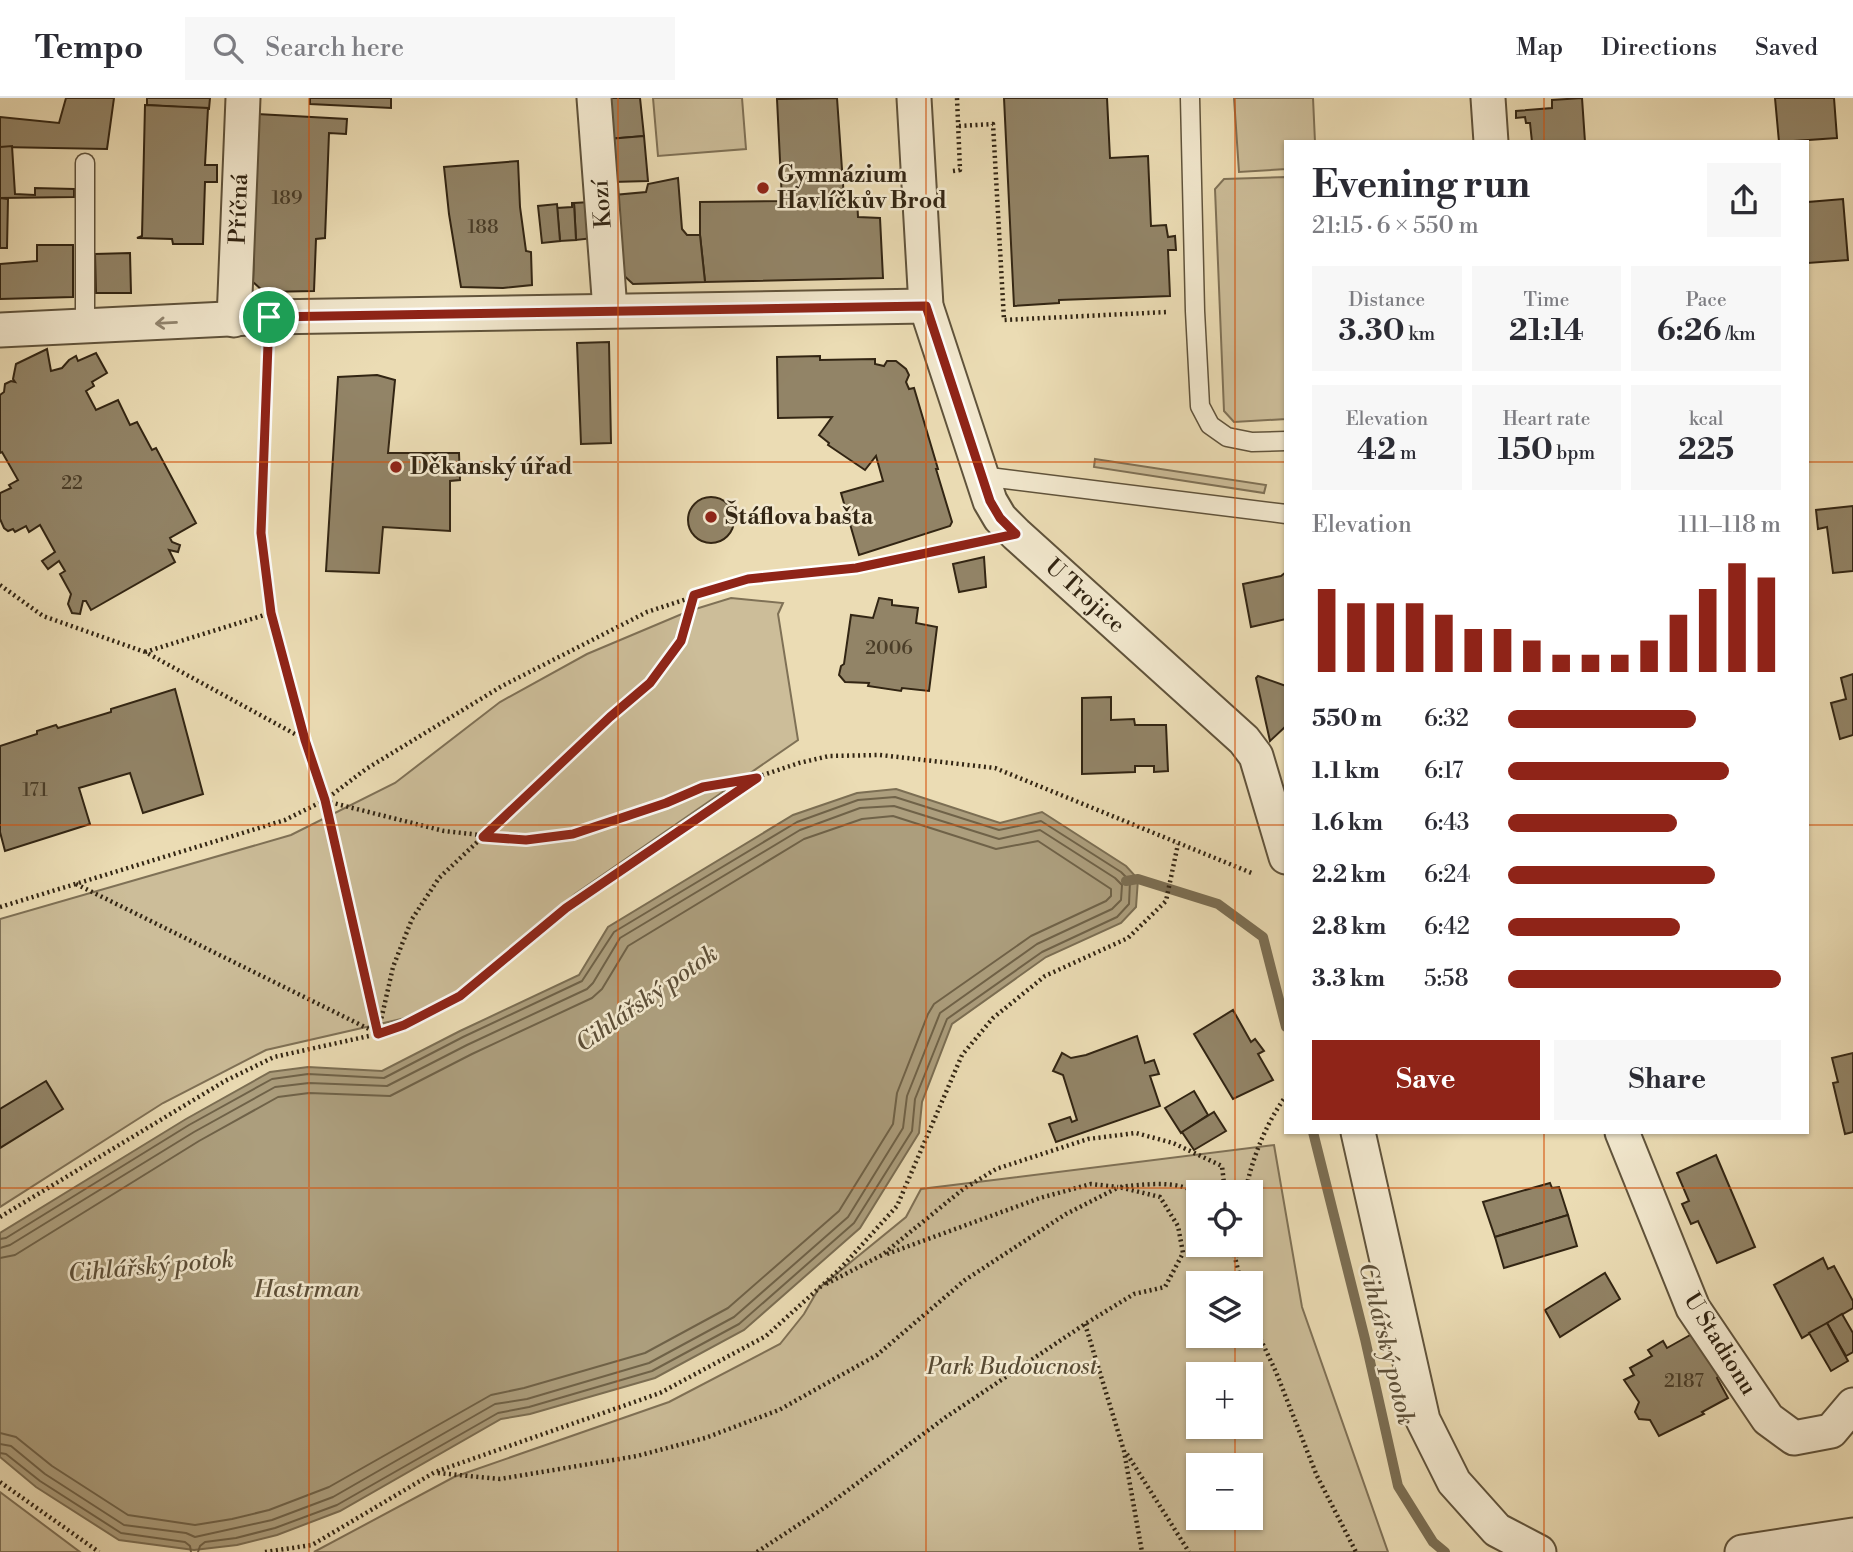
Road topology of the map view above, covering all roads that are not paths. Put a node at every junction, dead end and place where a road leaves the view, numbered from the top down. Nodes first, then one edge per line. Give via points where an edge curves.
1 (243, 98) edge
2 (594, 98) edge
3 (914, 98) edge
4 (1190, 98) edge
5 (1488, 98) edge
6 (1491, 140) edge
7 (85, 163) dead end
8 (926, 306) junction
9 (610, 310) junction
10 (234, 320) junction
11 (85, 326) junction
12 (0, 330) edge
13 (1284, 441) edge
14 (981, 476) junction
15 (1284, 514) edge
16 (1274, 867) edge
17 (1357, 1134) edge
18 (1623, 1134) edge
19 (1853, 1405) edge
20 (1853, 1535) edge
21 (1539, 1552) edge
22 (1742, 1552) edge

1 - 10 street, Příčná
2 - 9 street, Kozí
3 - 8 street, U Trojice
4 - 13 lane via 1200,406 1210,425 1227,437
5 - 6 street
7 - 11 lane
8 - 9 street
8 - 14 street, U Trojice
9 - 10 street
10 -> 11 street
11 - 12 street
14 - 15 lane
14 - 16 street, U Trojice via 1000,518 1244,740 1256,756
17 - 21 street via 1423,1420 1454,1482 1497,1530
18 - 19 street, U Stadionu via 1693,1308 1768,1419 1794,1438 1831,1431
20 - 22 street

